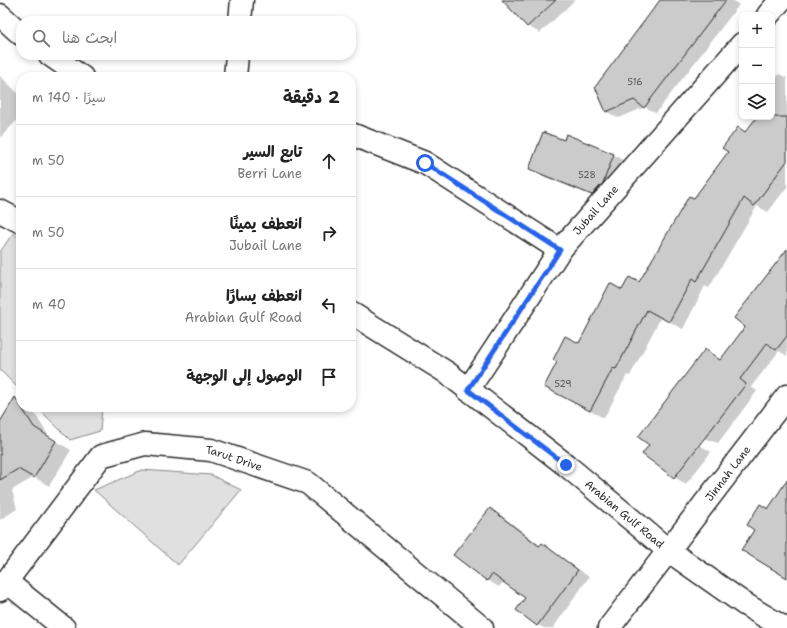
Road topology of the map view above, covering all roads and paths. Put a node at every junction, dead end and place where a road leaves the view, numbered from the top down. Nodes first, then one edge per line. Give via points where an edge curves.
1 (242, 0) edge
2 (781, 0) edge
3 (771, 12) edge
4 (0, 15) edge
5 (240, 16) edge
6 (16, 29) edge
7 (739, 47) edge
8 (57, 60) edge
9 (237, 60) edge
10 (75, 72) edge
11 (235, 72) edge
12 (356, 136) edge
13 (0, 211) edge
14 (16, 219) edge
15 (560, 250) junction
16 (356, 316) edge
17 (468, 390) junction
18 (787, 396) edge
19 (669, 551) junction
20 (4, 586) edge
21 (64, 628) edge
22 (482, 628) edge
23 (609, 628) edge
24 (784, 628) edge

1 - 5 street
2 - 3 street
4 - 6 street
7 - 15 street, Jubail Lane
8 - 10 street
9 - 11 street
12 - 15 street via 425,163
13 - 14 street
15 - 17 street, Jubail Lane
16 - 17 street, Arabian Gulf Road via 446,372
17 - 19 street, Arabian Gulf Road via 566,465
18 - 19 street, Jinnah Lane
19 - 23 street, Jinnah Lane
19 - 24 street, Arabian Gulf Road
20 - 21 street
20 - 22 street, Tarut Drive via 100,456 145,444 212,450 308,483

